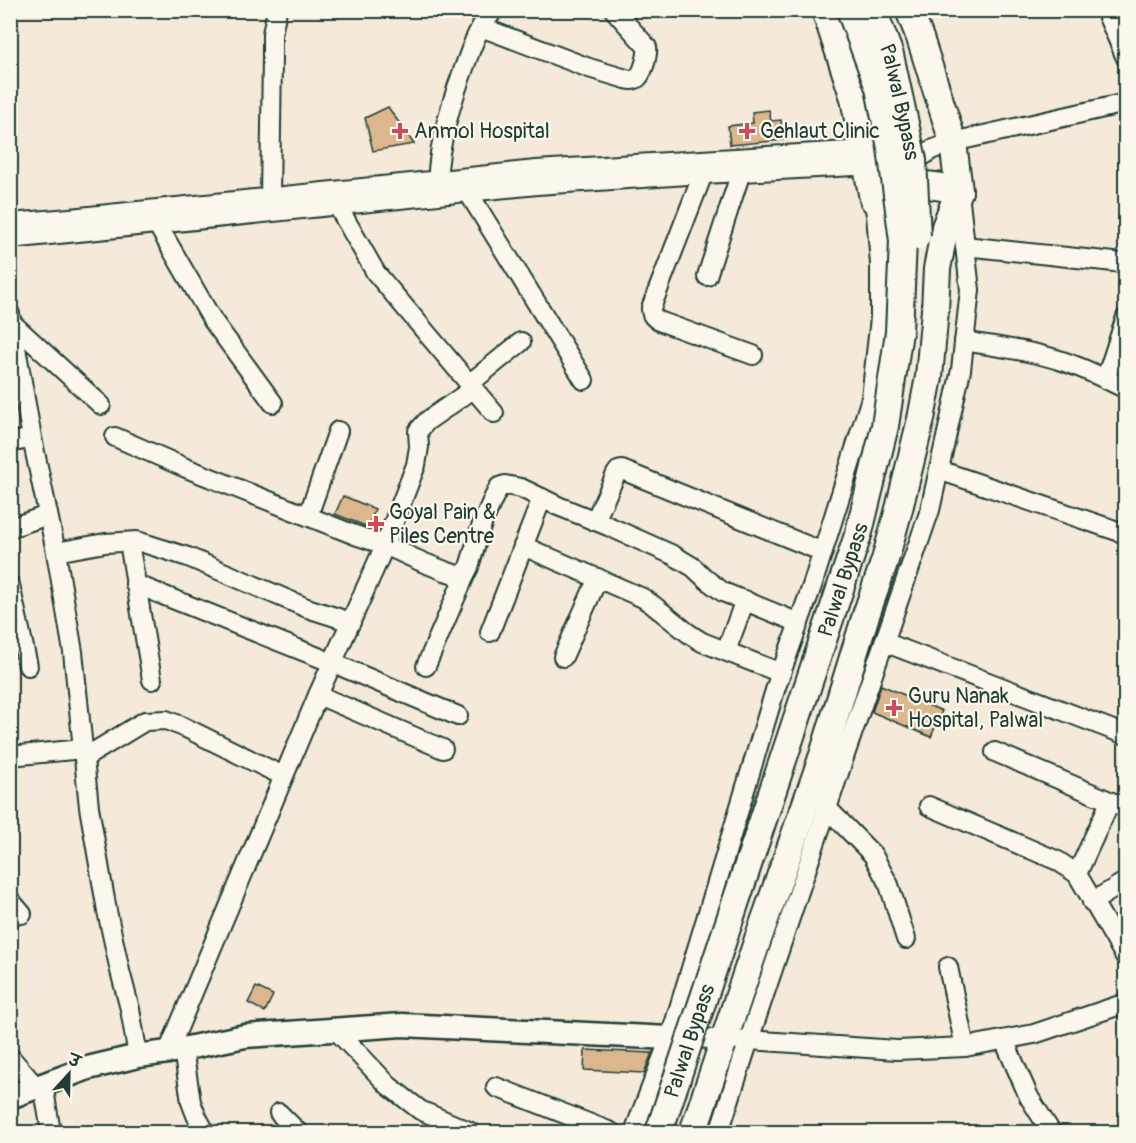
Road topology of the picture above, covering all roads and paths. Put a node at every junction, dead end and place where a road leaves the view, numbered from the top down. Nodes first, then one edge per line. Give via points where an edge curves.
1 (277, 10) edge
2 (494, 10) edge
3 (614, 10) edge
4 (825, 10) edge
5 (850, 10) edge
6 (873, 10) edge
7 (909, 10) edge
8 (1105, 10) edge
9 (481, 27) junction
10 (1125, 58) edge
11 (1125, 103) edge
12 (942, 146) junction
13 (892, 156) junction
14 (866, 158) junction
15 (741, 172) junction
16 (704, 174) junction
17 (438, 187) junction
18 (959, 191) junction
19 (468, 192) junction
20 (873, 199) junction
21 (271, 204) junction
22 (337, 205) junction
23 (154, 217) junction
24 (10, 223) edge
25 (10, 239) edge
26 (965, 246) junction
27 (1125, 264) edge
28 (707, 276) dead end
29 (1125, 317) edge
30 (11, 319) edge
31 (964, 341) junction
32 (521, 342) dead end
33 (753, 355) dead end
34 (1106, 378) junction
35 (585, 380) dead end
36 (471, 386) junction
37 (1125, 389) edge
38 (273, 404) dead end
39 (101, 405) dead end
40 (494, 413) dead end
41 (338, 431) dead end
42 (115, 437) dead end
43 (32, 438) junction
44 (10, 443) edge
45 (939, 470) junction
46 (542, 498) junction
47 (48, 515) junction
48 (308, 516) junction
49 (596, 521) junction
50 (10, 528) edge
51 (1125, 534) edge
52 (129, 542) junction
53 (385, 545) junction
54 (523, 546) junction
55 (56, 552) junction
56 (823, 552) junction
57 (466, 573) junction
58 (598, 578) junction
59 (135, 584) junction
60 (10, 585) edge
61 (745, 600) junction
62 (351, 622) junction
63 (799, 623) junction
64 (490, 632) dead end
65 (884, 642) junction
66 (726, 651) junction
67 (563, 657) dead end
68 (333, 663) junction
69 (28, 666) dead end
70 (426, 666) dead end
71 (781, 674) junction
72 (152, 680) dead end
73 (318, 695) junction
74 (458, 716) dead end
75 (1125, 735) edge
76 (443, 749) dead end
77 (995, 752) dead end
78 (83, 753) junction
79 (10, 756) edge
80 (283, 776) junction
81 (1118, 805) edge
82 (929, 806) dead end
83 (827, 808) junction
84 (1077, 874) junction
85 (1125, 881) edge
86 (1092, 902) junction
87 (906, 939) dead end
88 (1125, 958) edge
89 (948, 968) dead end
90 (1125, 1004) edge
91 (336, 1030) junction
92 (681, 1038) junction
93 (737, 1040) junction
94 (1004, 1040) junction
95 (965, 1047) junction
96 (175, 1050) junction
97 (138, 1056) junction
98 (10, 1057) edge
99 (40, 1086) junction
100 (496, 1087) dead end
101 (10, 1097) edge
102 (279, 1113) dead end
103 (51, 1132) edge
104 (205, 1132) edge
105 (298, 1132) edge
106 (471, 1132) edge
107 (611, 1132) edge
108 (634, 1132) edge
109 (650, 1132) edge
110 (659, 1132) edge
111 (677, 1132) edge
112 (693, 1132) edge
113 (719, 1132) edge
114 (1051, 1132) edge

1 - 21 street via 272,34
2 - 9 street
3 - 9 street via 647,47 641,75 636,79 589,68
4 - 14 highway via 854,98
5 - 13 highway, Palwal Bypass, bridge via 879,88
6 - 111 highway, Palwal Bypass, bridge via 890,55 913,160 916,309 905,412 849,617
7 - 12 highway via 931,72
8 - 10 street
9 - 17 street via 449,114
11 - 12 street
12 - 13 street via 919,159
12 - 18 highway
13 - 14 street
13 - 92 highway, Palwal Bypass, bridge via 903,241 899,332 885,426 859,532
14 - 15 street
14 - 17 street via 602,165 536,170
14 - 20 highway
15 - 16 street
15 - 28 street
16 - 19 street
16 - 33 street via 651,314 659,321
17 - 19 street
17 - 21 street
17 - 22 street
18 - 20 highway via 905,185
18 - 26 street
18 - 93 highway via 945,227 937,269 929,376 900,509
19 - 35 street
20 - 56 street via 880,307 871,398
20 - 92 highway via 890,218 894,235 893,303 881,404 849,534
21 - 22 street
21 - 23 street
22 - 36 street via 376,273
23 - 24 street
23 - 25 street
23 - 38 street via 213,321
26 - 27 street
26 - 31 street via 970,290
29 - 34 street
30 - 39 street
30 - 43 street
31 - 34 street via 1064,361
31 - 45 street
32 - 36 street
34 - 37 street
36 - 40 street
36 - 53 street via 418,431 416,465
41 - 48 street
42 - 48 street
43 - 44 street
43 - 47 street
45 - 51 street
45 - 65 street via 930,510
46 - 49 street
46 - 54 street
46 - 57 street via 521,488 499,487
47 - 50 street
47 - 55 street
48 - 53 street
49 - 56 street via 616,474 622,470
49 - 61 street via 673,555 723,591
52 - 55 street
52 - 59 street
52 - 62 street via 138,541 188,557
53 - 57 street via 445,571
53 - 62 street
54 - 58 street
54 - 64 street
55 - 78 street via 73,652
56 - 63 street
57 - 70 street
58 - 66 street via 643,598 702,642
58 - 67 street
59 - 68 street
59 - 72 street
60 - 69 street
61 - 63 street
61 - 66 street
62 - 68 street
63 - 71 street
65 - 75 street
65 - 83 street
66 - 71 street
68 - 73 street
68 - 74 street
71 - 92 street
73 - 76 street
73 - 80 street
77 - 81 street
78 - 79 street
78 - 80 street via 146,721 166,720
78 - 97 street via 107,910
80 - 96 street
81 - 84 street
82 - 84 street via 1058,861
83 - 87 street via 873,855 889,885
83 - 93 street
84 - 86 street
85 - 86 street
86 - 88 street
89 - 95 street
90 - 94 street
91 - 92 main road via 402,1025
91 - 96 main road via 245,1036
91 - 106 street via 389,1086 420,1110
92 - 93 street
92 - 108 street
92 - 109 highway
92 - 110 highway, Palwal Bypass, bridge
93 - 95 street via 897,1050
93 - 112 highway
93 - 113 street
94 - 95 street
94 - 114 street via 1029,1096
96 - 97 main road
96 - 104 street
97 - 99 main road via 88,1068
98 - 99 street
99 - 101 main road
99 - 103 street
100 - 107 street
102 - 105 street

